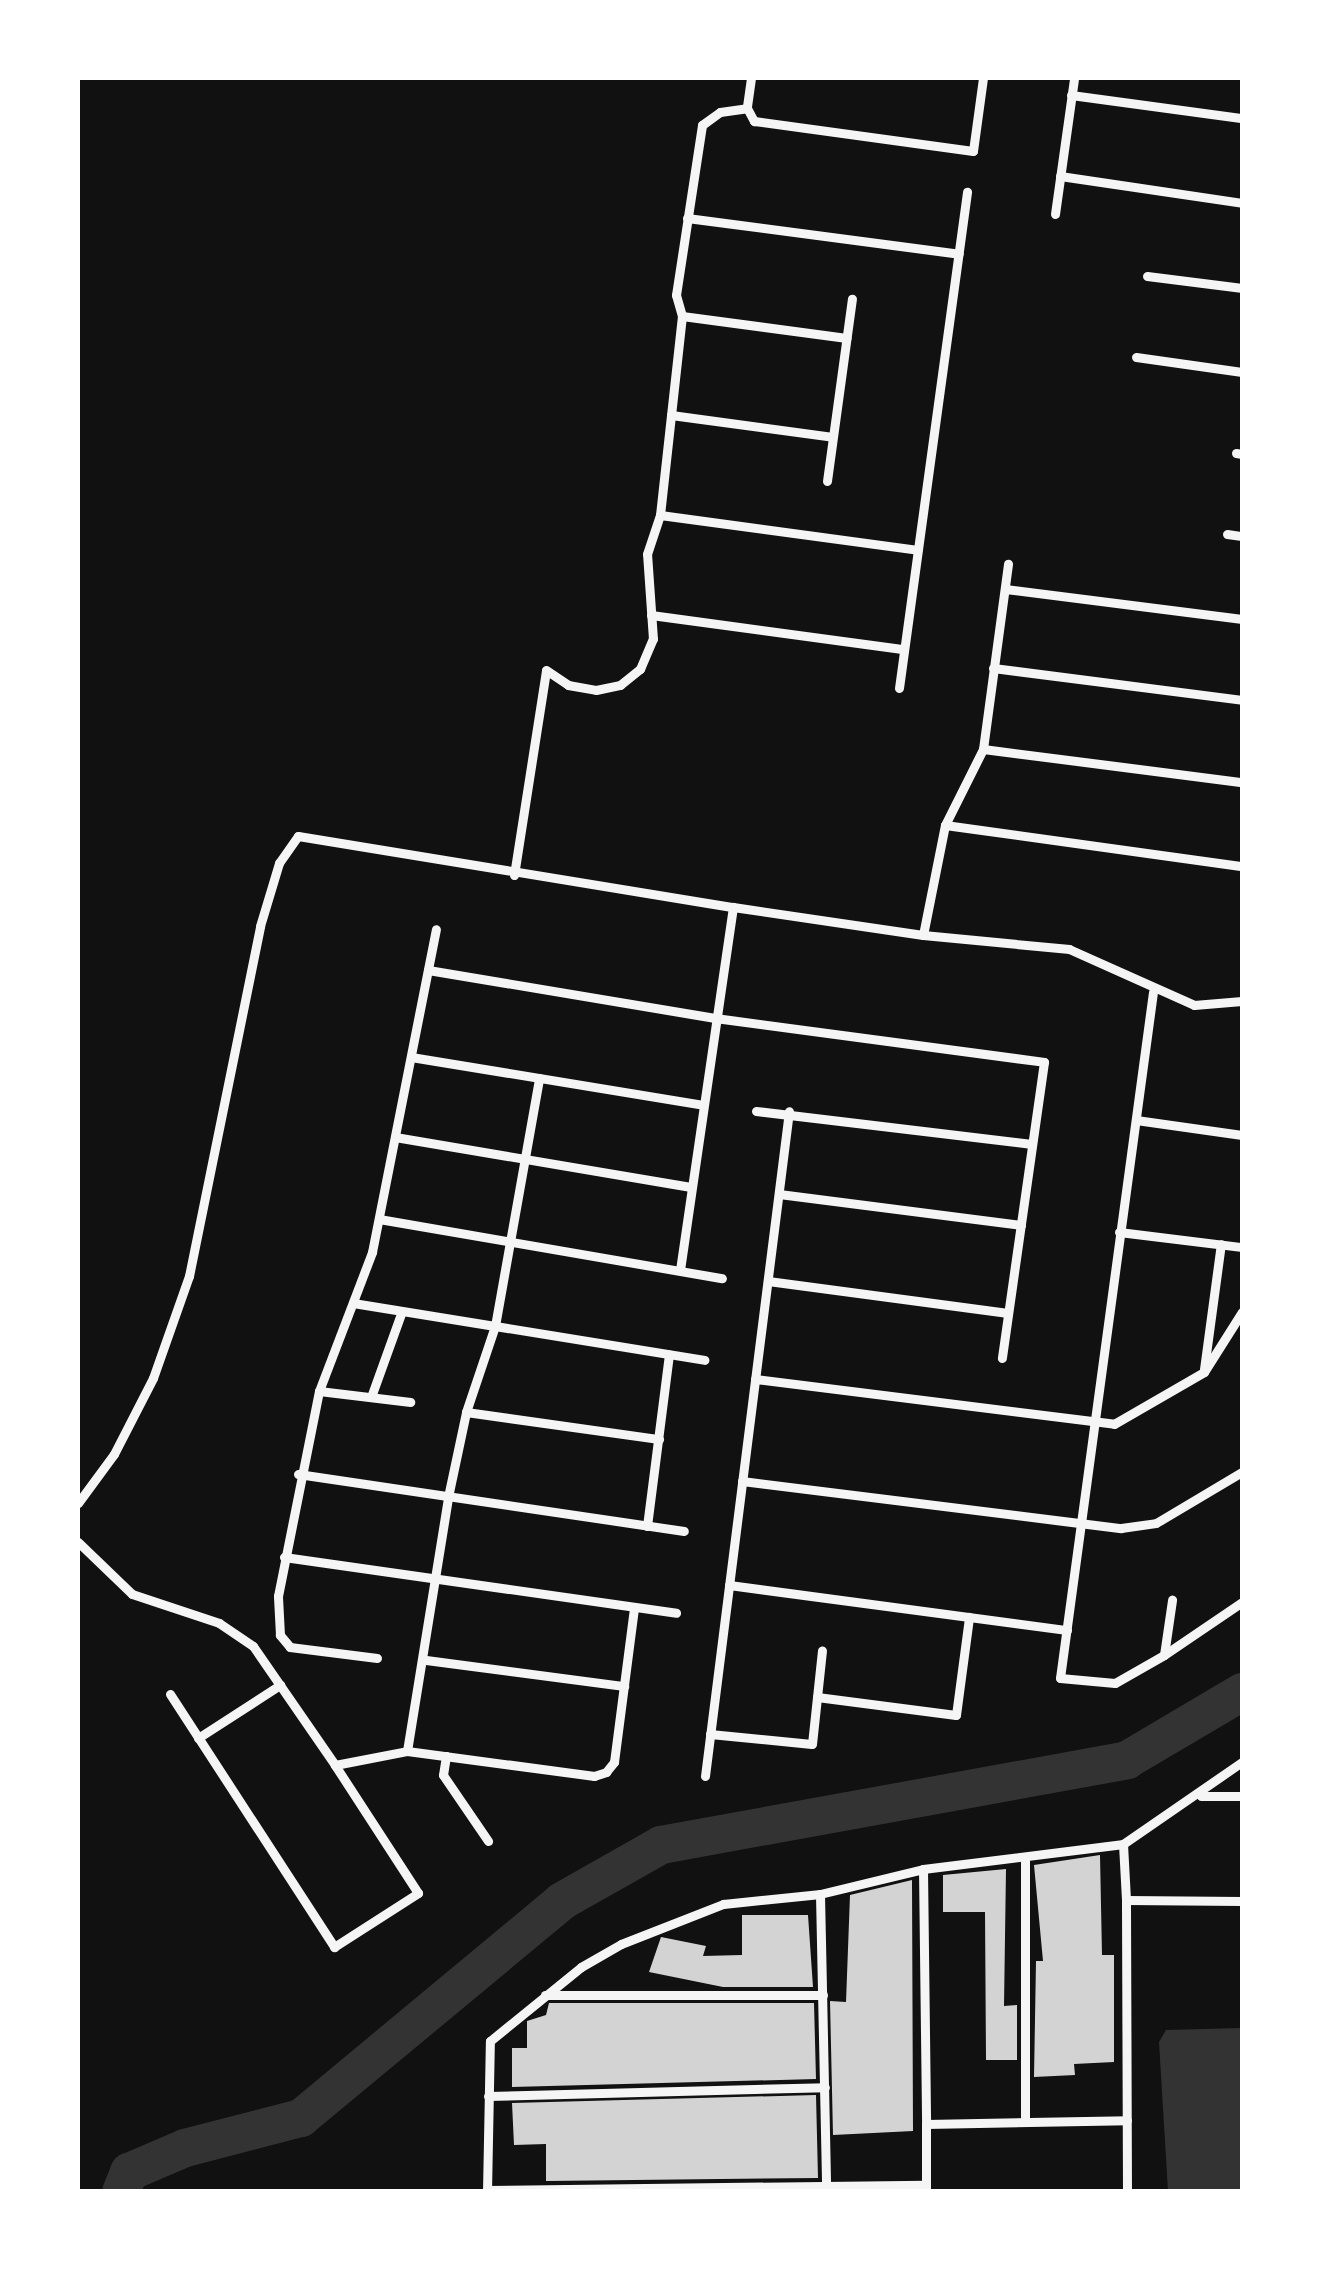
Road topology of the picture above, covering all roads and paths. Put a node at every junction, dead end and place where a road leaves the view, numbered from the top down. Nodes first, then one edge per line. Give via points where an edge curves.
1 (750, 78) edge
2 (983, 78) edge
3 (1074, 78) edge
4 (1071, 96) junction
5 (746, 108) junction
6 (1242, 118) edge
7 (1060, 176) junction
8 (967, 192) dead end
9 (1242, 203) edge
10 (1056, 214) dead end
11 (687, 218) junction
12 (959, 254) junction
13 (1148, 276) dead end
14 (1242, 288) edge
15 (852, 299) dead end
16 (682, 316) junction
17 (846, 338) junction
18 (1136, 357) dead end
19 (1242, 372) edge
20 (671, 415) junction
21 (833, 437) junction
22 (827, 481) dead end
23 (660, 515) junction
24 (1227, 534) dead end
25 (1242, 536) edge
26 (918, 550) junction
27 (1008, 564) dead end
28 (1005, 589) junction
29 (651, 615) junction
30 (1242, 619) edge
31 (904, 649) junction
32 (993, 668) junction
33 (899, 688) dead end
34 (1242, 700) edge
35 (983, 749) junction
36 (1242, 782) edge
37 (944, 825) junction
38 (1242, 866) edge
39 (514, 875) junction
40 (733, 907) junction
41 (436, 930) dead end
42 (924, 935) junction
43 (428, 970) junction
44 (1153, 992) junction
45 (1242, 1001) edge
46 (714, 1018) junction
47 (411, 1056) junction
48 (539, 1078) junction
49 (703, 1105) junction
50 (756, 1111) dead end
51 (789, 1111) junction
52 (1136, 1120) junction
53 (1242, 1135) edge
54 (395, 1138) junction
55 (1032, 1144) junction
56 (524, 1159) junction
57 (691, 1187) junction
58 (778, 1194) junction
59 (379, 1219) junction
60 (1021, 1225) junction
61 (1118, 1232) junction
62 (512, 1242) junction
63 (1221, 1244) junction
64 (1242, 1247) edge
65 (680, 1270) junction
66 (722, 1278) dead end
67 (768, 1281) junction
68 (353, 1303) junction
69 (402, 1310) junction
70 (1242, 1312) edge
71 (1008, 1313) junction
72 (495, 1326) junction
73 (670, 1354) junction
74 (1002, 1358) dead end
75 (704, 1360) dead end
76 (1204, 1372) junction
77 (755, 1379) junction
78 (318, 1391) junction
79 (371, 1397) junction
80 (410, 1402) dead end
81 (466, 1412) junction
82 (1095, 1426) junction
83 (659, 1439) junction
84 (1242, 1472) edge
85 (298, 1474) junction
86 (742, 1481) junction
87 (448, 1496) junction
88 (78, 1502) edge
89 (646, 1526) junction
90 (1081, 1526) junction
91 (684, 1531) dead end
92 (78, 1542) edge
93 (284, 1557) junction
94 (438, 1579) junction
95 (729, 1586) junction
96 (1172, 1600) dead end
97 (1242, 1602) edge
98 (634, 1607) junction
99 (676, 1613) dead end
100 (969, 1617) junction
101 (1067, 1630) junction
102 (822, 1652) dead end
103 (1164, 1655) junction
104 (376, 1658) dead end
105 (426, 1660) junction
106 (280, 1686) junction
107 (624, 1686) junction
108 (170, 1694) dead end
109 (817, 1697) junction
110 (710, 1734) junction
111 (198, 1738) junction
112 (408, 1751) junction
113 (446, 1756) junction
114 (1242, 1762) edge
115 (335, 1765) junction
116 (705, 1776) dead end
117 (1198, 1796) junction
118 (1242, 1796) edge
119 (488, 1841) dead end
120 (1123, 1844) junction
121 (1025, 1857) junction
122 (923, 1869) junction
123 (820, 1894) junction
124 (1126, 1900) junction
125 (1242, 1900) edge
126 (823, 1995) junction
127 (544, 1996) junction
128 (825, 2087) junction
129 (488, 2096) junction
130 (1127, 2120) junction
131 (1025, 2122) junction
132 (926, 2124) junction
133 (826, 2188) edge
134 (926, 2188) edge
135 (487, 2191) edge
136 (1126, 2192) edge

1 - 5 street
2 - 5 street via 973,150 754,121
3 - 4 street
4 - 6 street
4 - 7 street
5 - 11 street via 702,125
7 - 9 street
7 - 10 street
8 - 12 street
11 - 12 street
11 - 16 street via 676,295
12 - 26 street
13 - 14 street
15 - 17 street
16 - 17 street
16 - 20 street
17 - 21 street
18 - 19 street
20 - 21 street
20 - 23 street
21 - 22 street
23 - 26 street
23 - 29 street via 646,554
24 - 25 street
26 - 31 street
27 - 28 street
28 - 30 street
28 - 32 street
29 - 31 street
29 - 39 street via 653,639 640,669 620,685 568,686 546,670
31 - 33 street
32 - 34 street
32 - 35 street
35 - 36 street
35 - 37 street
37 - 38 street
37 - 42 street
39 - 40 street
39 - 88 street via 298,836 279,863 189,1276 153,1378 114,1454
40 - 42 street
40 - 46 street
41 - 43 street
42 - 44 street via 1069,949 1114,966
43 - 46 street
43 - 47 street
44 - 45 street via 1194,1005
44 - 52 street
46 - 49 street
46 - 55 street via 1044,1062
47 - 48 street
47 - 54 street
48 - 49 street
48 - 56 street
49 - 57 street
50 - 51 street
51 - 55 street
51 - 58 street
52 - 53 street
52 - 61 street
54 - 56 street
54 - 59 street
55 - 60 street
56 - 57 street
56 - 62 street
57 - 65 street
58 - 60 street
58 - 67 street
59 - 62 street
59 - 68 street
60 - 71 street
61 - 63 street
61 - 82 street
62 - 65 street
62 - 72 street
63 - 64 street
63 - 76 street
65 - 66 street
67 - 71 street
67 - 77 street
68 - 69 street
68 - 78 street
69 - 72 street
69 - 79 street
70 - 76 street
71 - 74 street
72 - 73 street
72 - 81 street
73 - 75 street
73 - 83 street
76 - 82 street via 1138,1416
77 - 82 street
77 - 86 street
78 - 79 street
78 - 85 street
79 - 80 street
81 - 83 street
81 - 87 street
82 - 90 street
83 - 89 street
84 - 90 street via 1156,1523
85 - 87 street
85 - 93 street
86 - 90 street
86 - 95 street
87 - 89 street
87 - 94 street
89 - 91 street
90 - 101 street
92 - 106 street via 132,1594 219,1623 253,1646
93 - 94 street
93 - 104 street via 280,1635 290,1647
94 - 98 street
94 - 105 street
95 - 100 street
95 - 110 street
96 - 103 street
97 - 103 street
98 - 99 street
98 - 107 street
100 - 101 street
100 - 109 street via 956,1715
101 - 103 street via 1060,1678 1115,1683
102 - 109 street
105 - 107 street
105 - 112 street
106 - 111 street
106 - 115 street
107 - 113 street via 614,1762 606,1772 594,1776
108 - 111 street
109 - 110 street via 812,1744
110 - 116 street
111 - 115 street via 334,1947 418,1893
112 - 113 street
112 - 115 street
113 - 119 street via 443,1775
114 - 117 street
117 - 118 street
117 - 120 street
120 - 121 street
120 - 124 street
121 - 122 street
121 - 131 street
122 - 123 street
122 - 132 street
123 - 126 street
123 - 127 street via 723,1904 676,1917 581,1967
124 - 125 street
124 - 130 street
126 - 127 street
126 - 128 street
127 - 129 street via 490,2041
128 - 129 street
128 - 133 street
129 - 135 street
130 - 131 street
130 - 136 street
131 - 132 street
132 - 134 street
133 - 134 street
133 - 135 street

